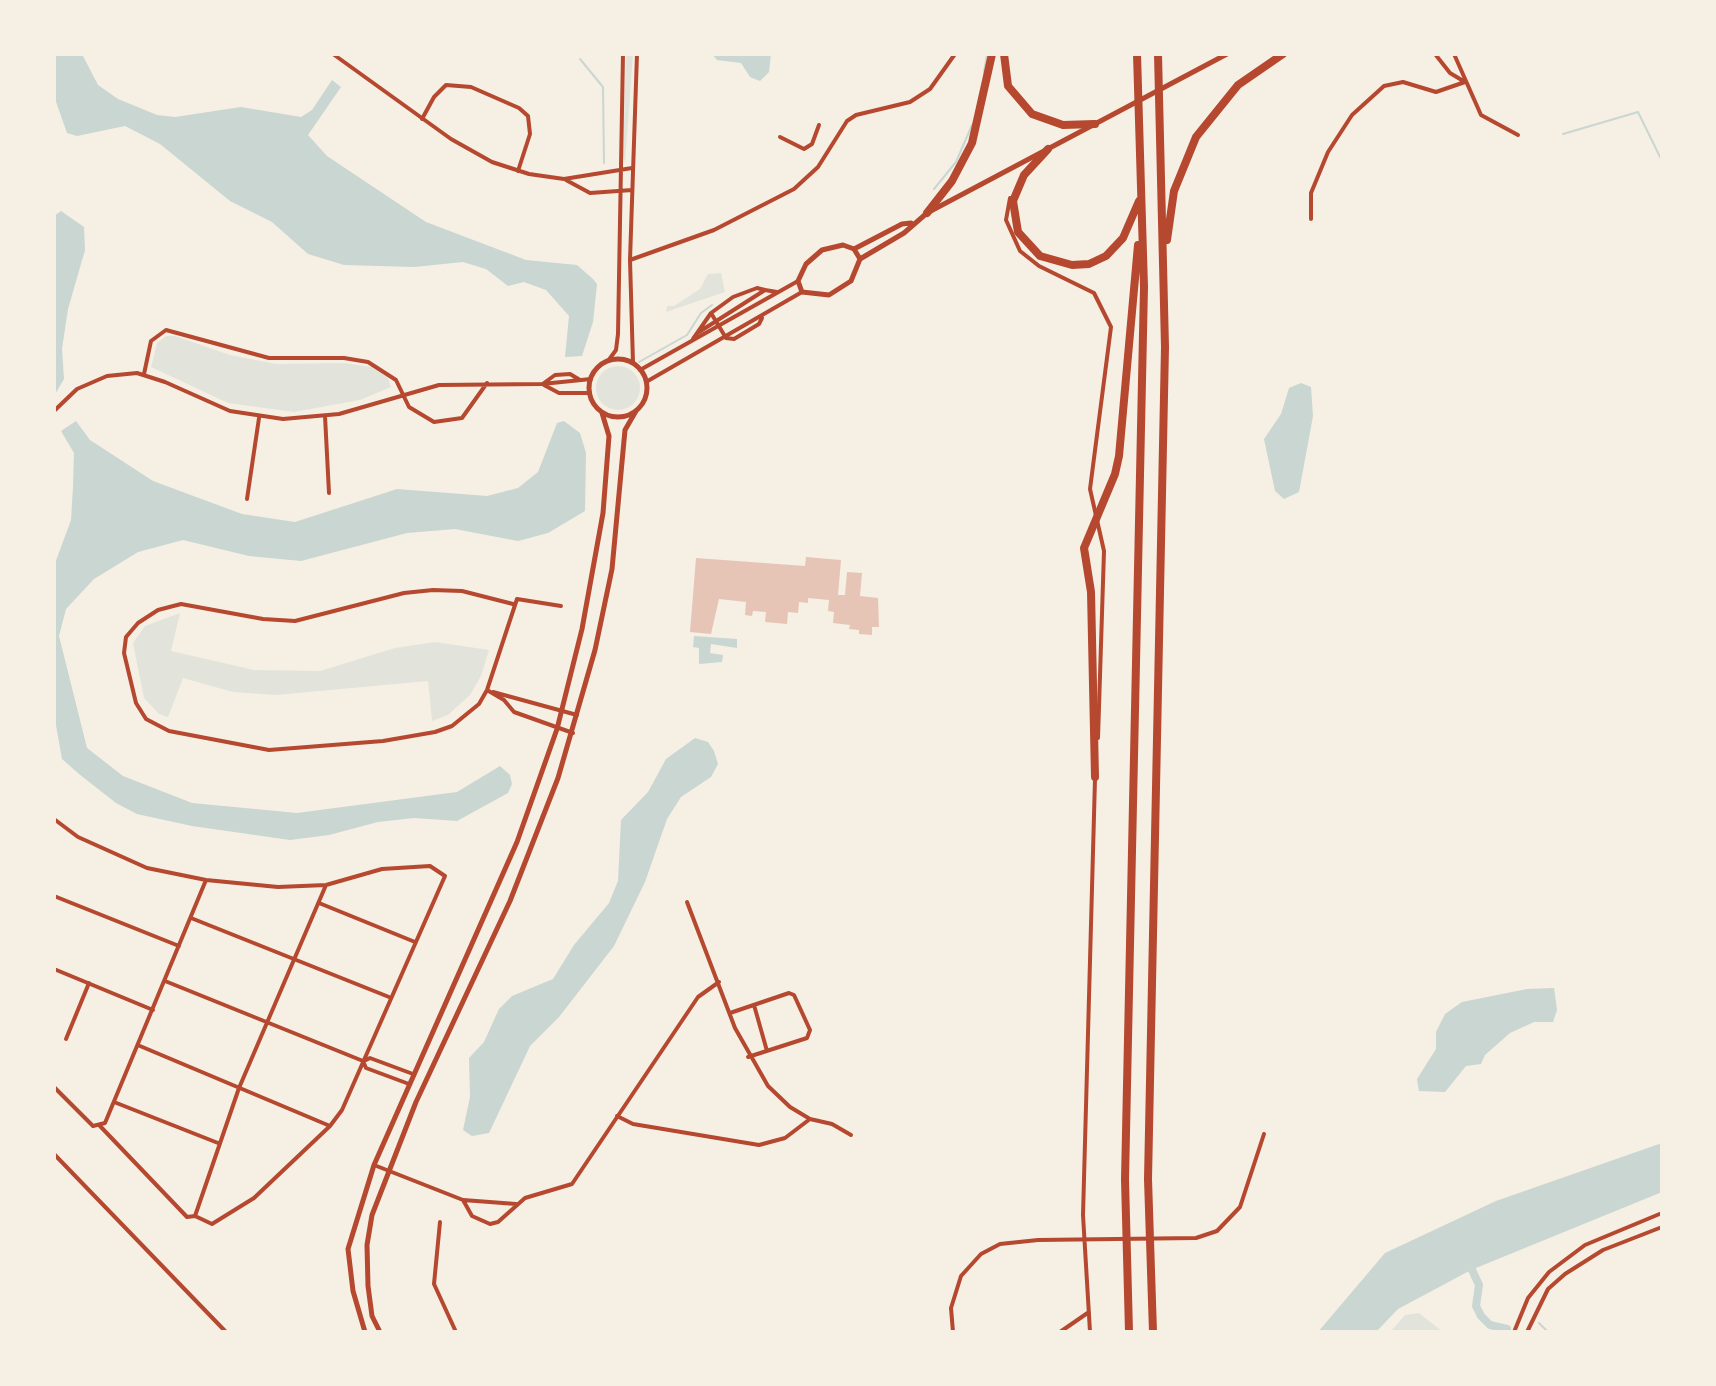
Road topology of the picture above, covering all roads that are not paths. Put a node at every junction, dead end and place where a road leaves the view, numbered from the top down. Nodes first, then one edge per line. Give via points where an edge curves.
1 (333, 54) edge
2 (623, 54) edge
3 (637, 54) edge
4 (955, 54) edge
5 (992, 54) edge
6 (1004, 54) edge
7 (1135, 54) edge
8 (1158, 54) edge
9 (1227, 54) edge
10 (1283, 54) edge
11 (1435, 54) edge
12 (1454, 54) edge
13 (1465, 82) junction
14 (422, 119) junction
15 (1095, 124) junction
16 (819, 125) dead end
17 (1518, 135) dead end
18 (780, 137) dead end
19 (1048, 149) junction
20 (621, 168) junction
21 (632, 168) junction
22 (518, 171) junction
23 (564, 179) junction
24 (1018, 186) junction
25 (632, 190) junction
26 (1141, 192) junction
27 (621, 193) junction
28 (927, 213) junction
29 (1142, 217) junction
30 (1311, 219) dead end
31 (912, 223) junction
32 (854, 249) junction
33 (860, 259) junction
34 (630, 260) junction
35 (1164, 276) junction
36 (798, 281) junction
37 (765, 290) junction
38 (778, 292) junction
39 (802, 292) junction
40 (711, 313) junction
41 (717, 324) junction
42 (697, 334) junction
43 (726, 338) junction
44 (691, 341) junction
45 (608, 361) junction
46 (633, 363) junction
47 (640, 370) junction
48 (144, 374) junction
49 (591, 379) junction
50 (646, 382) junction
51 (487, 383) junction
52 (542, 384) junction
53 (401, 393) junction
54 (590, 393) junction
55 (54, 411) edge
56 (636, 411) junction
57 (602, 413) junction
58 (325, 416) junction
59 (260, 417) junction
60 (329, 493) dead end
61 (247, 499) dead end
62 (513, 604) junction
63 (561, 606) dead end
64 (487, 690) junction
65 (562, 712) junction
66 (578, 715) junction
67 (557, 729) junction
68 (573, 733) junction
69 (1095, 777) junction
70 (54, 819) edge
71 (206, 880) junction
72 (326, 885) junction
73 (54, 896) edge
74 (687, 902) dead end
75 (319, 903) junction
76 (191, 918) junction
77 (415, 942) junction
78 (179, 946) junction
79 (295, 957) junction
80 (54, 969) edge
81 (165, 981) junction
82 (719, 982) junction
83 (89, 983) junction
84 (389, 997) junction
85 (754, 1005) junction
86 (153, 1010) junction
87 (730, 1013) junction
88 (267, 1022) junction
89 (66, 1039) dead end
90 (140, 1046) junction
91 (767, 1051) junction
92 (748, 1057) junction
93 (363, 1061) junction
94 (413, 1074) junction
95 (409, 1084) junction
96 (54, 1087) edge
97 (239, 1088) junction
98 (114, 1102) junction
99 (617, 1116) junction
100 (810, 1119) junction
101 (100, 1126) junction
102 (330, 1126) junction
103 (1264, 1134) dead end
104 (851, 1135) dead end
105 (218, 1143) junction
106 (54, 1154) edge
107 (374, 1165) junction
108 (389, 1168) junction
109 (463, 1200) junction
110 (516, 1204) junction
111 (1662, 1213) edge
112 (195, 1216) junction
113 (440, 1222) dead end
114 (1662, 1227) edge
115 (1089, 1312) junction
116 (226, 1332) edge
117 (365, 1332) edge
118 (380, 1332) edge
119 (456, 1332) edge
120 (953, 1332) edge
121 (1060, 1332) edge
122 (1090, 1332) edge
123 (1129, 1332) edge
124 (1153, 1332) edge
125 (1514, 1332) edge
126 (1527, 1332) edge

1 - 14 street
2 - 20 street
3 - 21 street
4 - 34 street via 930,89 910,102 847,121 818,167 794,189 714,230
5 - 28 highway via 972,143
6 - 15 highway via 1008,86 1032,114 1063,125
7 - 26 highway
8 - 35 highway
9 - 15 street
10 - 35 highway via 1238,85 1196,137 1174,191
11 - 13 street
12 - 13 street
13 - 17 street via 1481,115
13 - 30 street via 1436,92 1403,82 1384,86 1352,115 1328,152 1311,193
14 - 22 street via 492,162
14 - 22 street via 446,85 471,87 519,108 528,116 530,134
15 - 19 street
16 - 18 street via 812,144 804,149
19 - 24 highway
19 - 28 street
20 - 21 street
20 - 23 street
20 - 27 street
21 - 25 street
22 - 23 street
23 - 27 street via 590,193
24 - 26 highway via 1013,214 1022,238 1040,256 1072,265 1095,262 1114,250
24 - 69 street via 1006,220 1020,251 1094,293 1111,327 1090,489 1102,541 1102,676
25 - 27 street
25 - 34 street
26 - 29 highway
27 - 45 street via 618,334
28 - 31 street
29 - 69 highway via 1119,456 1084,548 1091,592
29 - 123 highway via 1125,1179
31 - 32 street
31 - 33 street
32 - 33 street
32 - 36 street via 843,245 822,250 806,264
33 - 39 street via 854,277 838,291 816,296
34 - 46 street
35 - 124 highway via 1148,1179
36 - 38 street
36 - 39 street
37 - 38 street
37 - 40 street via 745,291
37 - 41 street
38 - 41 street
39 - 43 street
40 - 41 street
40 - 42 street
41 - 42 street
41 - 43 street
41 - 44 street
42 - 44 street
43 - 50 street
44 - 47 street
45 - 46 street
45 - 49 street
46 - 47 street
47 - 50 street
48 - 53 street via 151,341 157,334 175,331 269,358 368,362 396,380
48 - 55 street via 107,376 77,389
48 - 59 street via 207,403
49 - 52 street via 555,375
49 - 54 street
50 - 56 street
51 - 52 street
51 - 53 street
51 - 53 street via 462,418 446,423 422,418
52 - 54 street via 559,393
53 - 58 street
54 - 57 street
56 - 57 street via 619,417
56 - 66 street via 625,430 612,569
57 - 65 street via 609,436 603,513
58 - 59 street
58 - 60 street
59 - 61 street
62 - 63 street via 524,598
62 - 64 street
62 - 64 street via 462,591 433,590 295,621 181,604 138,623 126,637 124,653 136,703 146,719 169,731 269,750 435,732 462,718
64 - 65 street
64 - 67 street via 514,712
65 - 66 street
65 - 67 street
66 - 68 street
67 - 68 street
67 - 94 street via 517,842
68 - 108 street via 510,901
69 - 115 street via 1083,1215
70 - 71 street via 78,837 147,868
71 - 72 street
71 - 76 street
72 - 75 street
72 - 77 street via 382,869 441,870 445,876
73 - 78 street
74 - 82 street
75 - 77 street
75 - 79 street
76 - 78 street
76 - 79 street
77 - 84 street
78 - 81 street
79 - 84 street
79 - 88 street
80 - 83 street
81 - 86 street
81 - 88 street
82 - 87 street
82 - 99 street via 698,997
83 - 86 street
83 - 89 street
84 - 93 street
85 - 87 street
85 - 91 street
85 - 91 street via 794,995 810,1030 807,1038
86 - 90 street
87 - 92 street
88 - 93 street
88 - 97 street
90 - 97 street
90 - 98 street
91 - 92 street
92 - 100 street via 768,1086
93 - 94 street via 370,1058
93 - 95 street via 366,1068
93 - 102 street
94 - 95 street
95 - 107 street
96 - 101 street via 93,1126
97 - 102 street
97 - 105 street
98 - 101 street
98 - 105 street
99 - 100 street via 633,1124 759,1145 785,1138
99 - 110 street via 572,1184
100 - 104 street
101 - 112 street via 187,1217
102 - 112 street via 254,1198 212,1224
103 - 120 street via 1240,1207 1217,1231 1196,1238 1000,1244 971,1263 954,1293
105 - 112 street
106 - 116 street
107 - 108 street
107 - 117 street via 348,1249
108 - 109 street
108 - 118 street via 367,1245 368,1286
109 - 110 street
109 - 110 street via 472,1216 490,1224
111 - 125 street via 1585,1245 1549,1272 1528,1298
113 - 119 street via 434,1284
114 - 126 street via 1603,1250 1565,1274 1548,1289
115 - 121 street
115 - 122 street

